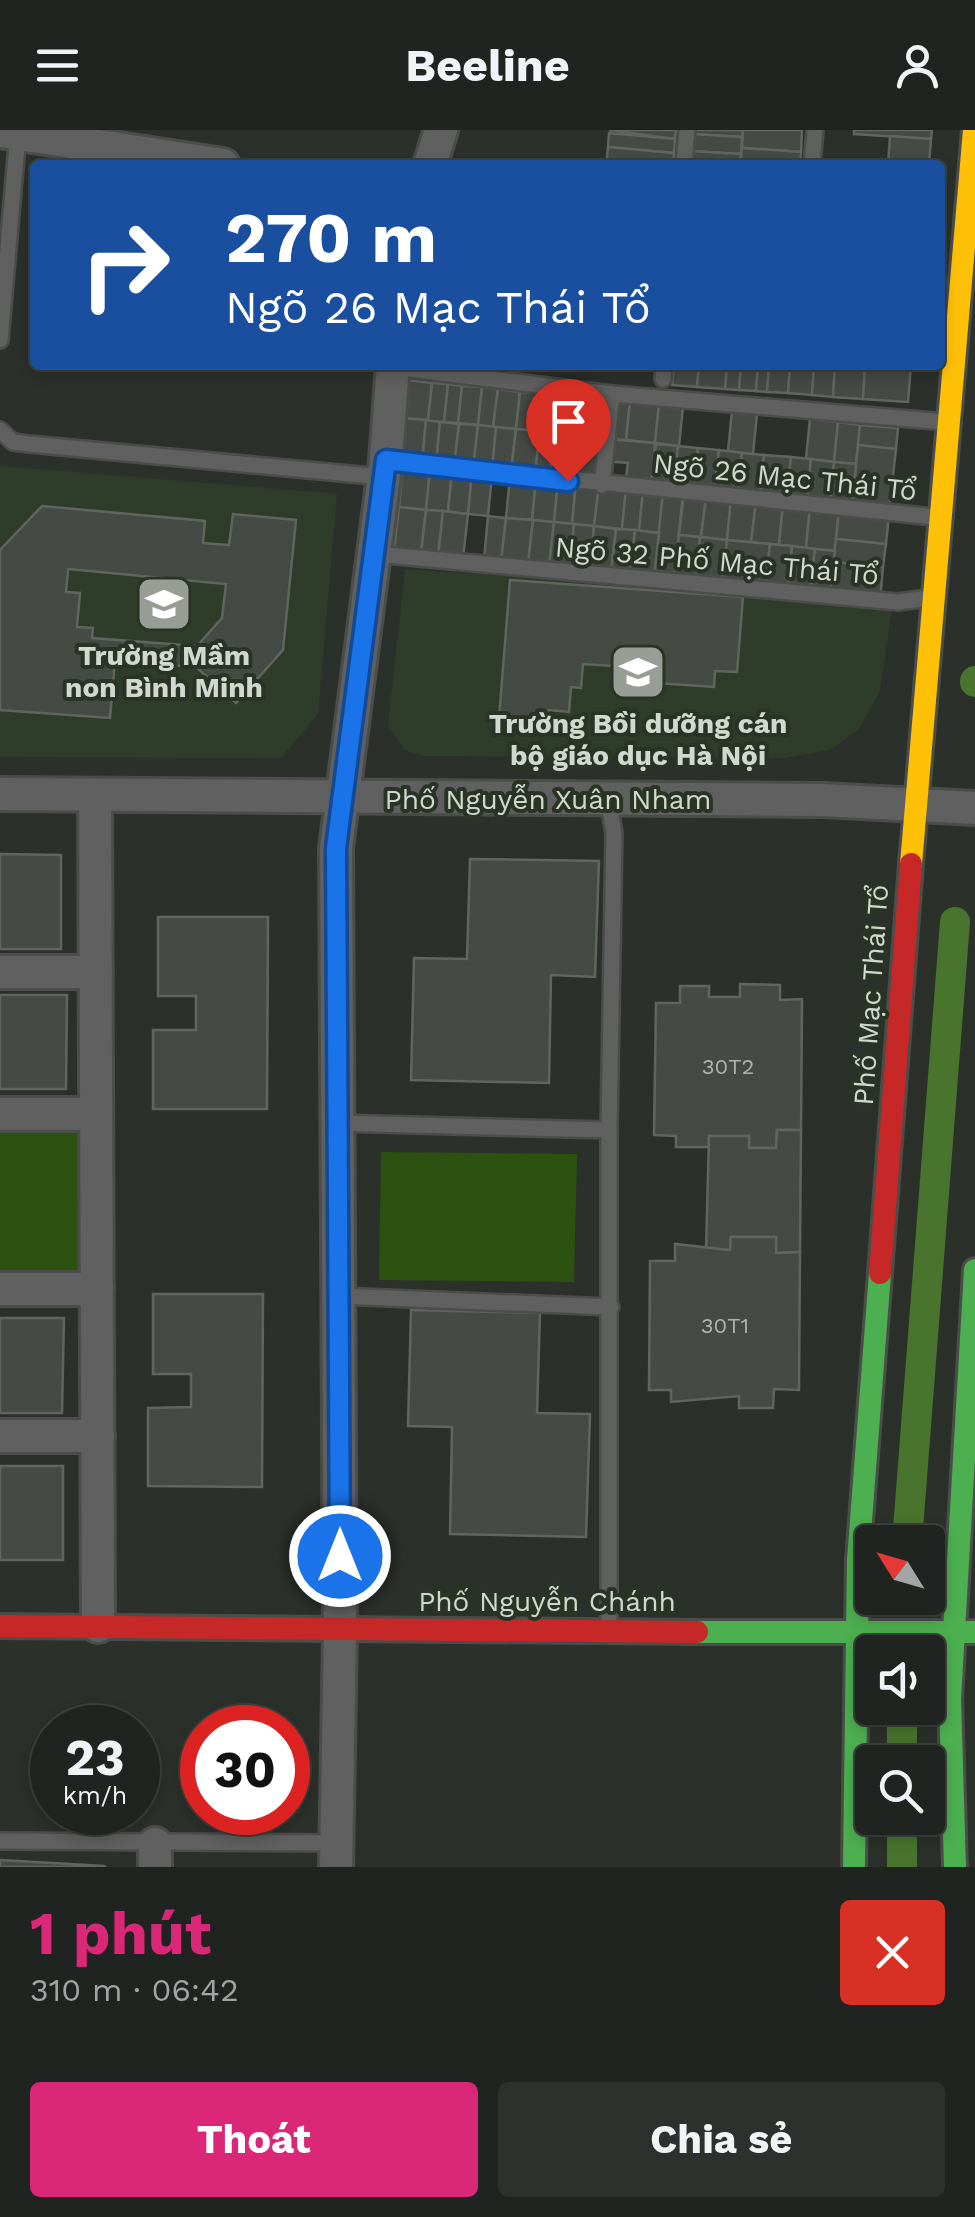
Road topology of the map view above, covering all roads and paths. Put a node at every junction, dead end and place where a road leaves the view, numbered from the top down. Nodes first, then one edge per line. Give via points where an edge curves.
1 (441, 130) edge
2 (687, 130) edge
3 (815, 130) edge
4 (974, 130) edge
5 (9, 132) edge
6 (63, 136) edge
7 (196, 160) edge
8 (432, 160) edge
9 (684, 160) edge
10 (812, 160) edge
11 (949, 325) edge
12 (0, 340) edge
13 (393, 370) edge
14 (424, 370) edge
15 (612, 394) junction
16 (948, 422) junction
17 (0, 430) edge
18 (385, 468) junction
19 (602, 485) junction
20 (941, 518) junction
21 (374, 554) junction
22 (936, 597) junction
23 (0, 794) edge
24 (95, 795) junction
25 (343, 798) junction
26 (608, 799) junction
27 (917, 804) junction
28 (975, 808) edge
29 (0, 972) edge
30 (96, 972) junction
31 (0, 1114) edge
32 (96, 1114) junction
33 (336, 1123) junction
34 (609, 1130) junction
35 (975, 1270) edge
36 (0, 1288) edge
37 (98, 1289) junction
38 (340, 1296) junction
39 (611, 1307) junction
40 (0, 1436) edge
41 (98, 1436) junction
42 (0, 1626) edge
43 (98, 1626) junction
44 (856, 1630) junction
45 (609, 1631) junction
46 (965, 1631) edge
47 (340, 1632) junction
48 (0, 1841) edge
49 (336, 1855) edge
50 (155, 1856) edge
51 (854, 1867) edge
52 (954, 1867) edge

1 - 8 street
2 - 9 lane
3 - 10 lane
4 - 11 street, Phố Mạc Thái Tổ
5 - 6 street
5 - 12 lane
6 - 7 street
11 - 16 street, Phố Mạc Thái Tổ
13 - 18 street
14 - 15 lane
15 - 16 lane
15 - 19 lane
16 - 20 street, Phố Mạc Thái Tổ
17 - 18 lane, Ngõ 26 Mạc Thái Tổ via 13,442 29,444
18 - 19 lane, Ngõ 26 Mạc Thái Tổ
18 - 21 street
19 - 20 lane, Ngõ 26 Mạc Thái Tổ
20 - 22 street, Phố Mạc Thái Tổ
21 - 22 lane, Ngõ 32 Phố Mạc Thái Tổ via 898,602
21 - 25 street
22 - 27 street, Phố Mạc Thái Tổ
23 - 24 street, Phố Nguyễn Xuân Nham
24 - 25 street, Phố Nguyễn Xuân Nham
24 - 30 street
25 - 26 street, Phố Nguyễn Xuân Nham
25 - 33 street via 336,848
26 - 27 street, Phố Nguyễn Xuân Nham
26 - 34 lane via 614,833
27 - 28 street, Phố Nguyễn Xuân Nham
27 - 44 street, Phố Mạc Thái Tổ
29 - 30 street
30 - 32 street
31 - 32 street
32 - 37 street
33 - 34 lane
33 - 38 street
34 - 39 lane
35 - 46 street
36 - 37 street
37 - 41 street
38 - 39 lane
38 - 47 street
39 - 45 lane
40 - 41 street
41 - 43 street
42 - 43 street, Phố Nguyễn Chánh
43 - 47 street, Phố Nguyễn Chánh
44 - 45 street, Phố Nguyễn Chánh
44 - 46 street, Phố Nguyễn Chánh
44 - 51 street, Phố Mạc Thái Tổ
45 - 47 street, Phố Nguyễn Chánh
46 - 52 street via 950,1699
47 - 49 street
48 - 50 lane
49 - 50 lane

